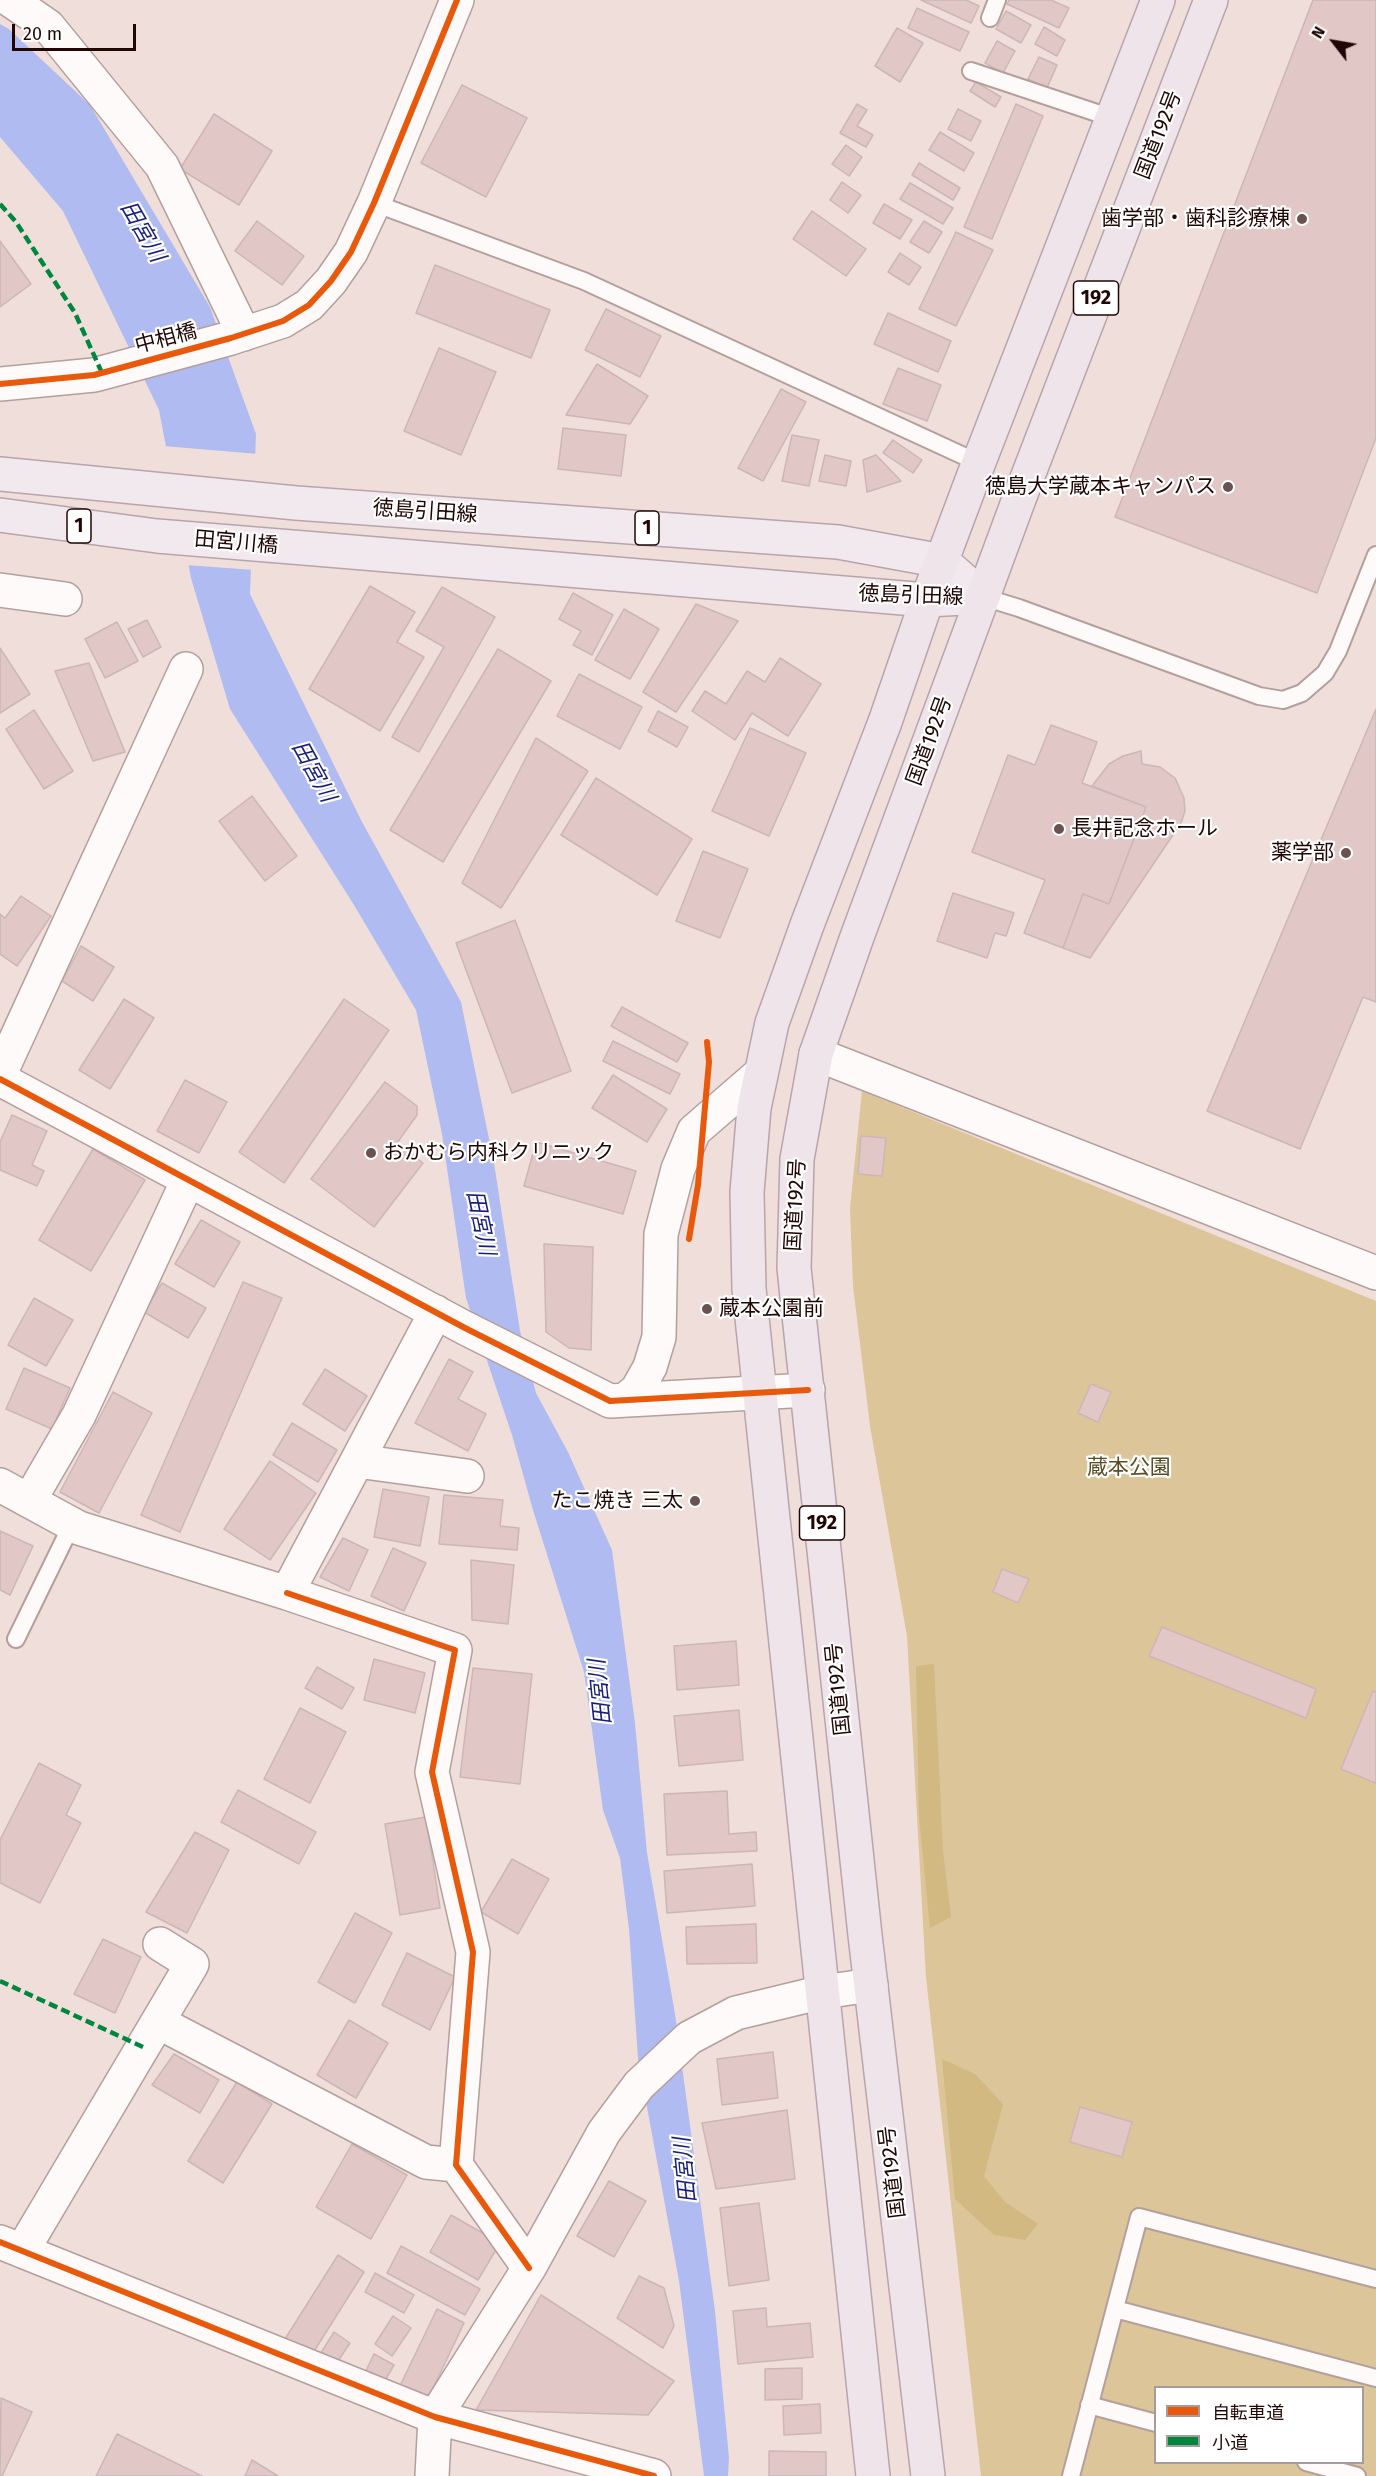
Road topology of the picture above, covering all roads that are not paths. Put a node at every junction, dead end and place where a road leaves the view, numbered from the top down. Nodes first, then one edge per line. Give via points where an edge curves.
1 (10, 0) edge
2 (457, 0) edge
3 (997, 0) edge
4 (1158, 0) edge
5 (1211, 0) edge
6 (990, 18) dead end
7 (971, 71) dead end
8 (1112, 118) junction
9 (375, 203) junction
10 (237, 336) junction
11 (0, 384) edge
12 (979, 463) junction
13 (0, 474) edge
14 (0, 515) edge
15 (315, 549) joint
16 (1376, 555) edge
17 (942, 561) junction
18 (1371, 586) edge
19 (0, 590) edge
20 (983, 597) junction
21 (65, 599) dead end
22 (927, 600) junction
23 (186, 669) dead end
24 (816, 1054) junction
25 (761, 1073) junction
26 (0, 1074) edge
27 (0, 1079) edge
28 (188, 1180) junction
29 (1376, 1273) edge
30 (436, 1312) junction
31 (808, 1390) junction
32 (759, 1391) junction
33 (626, 1400) junction
34 (357, 1461) junction
35 (467, 1476) dead end
36 (0, 1485) edge
37 (29, 1501) junction
38 (72, 1524) junction
39 (287, 1593) junction
40 (16, 1639) dead end
41 (160, 1944) dead end
42 (871, 1985) junction
43 (823, 1992) junction
44 (158, 2022) junction
45 (456, 2165) junction
46 (11, 2246) edge
47 (529, 2268) junction
48 (1376, 2279) edge
49 (1115, 2309) junction
50 (1376, 2378) edge
51 (1089, 2405) junction
52 (435, 2418) junction
53 (1154, 2423) edge
54 (1310, 2464) edge
55 (432, 2476) edge
56 (654, 2476) edge
57 (873, 2476) edge
58 (928, 2476) edge
59 (1071, 2476) edge
60 (1357, 2476) edge

1 - 10 street via 48,26 162,166
2 - 9 street, 中相橋
3 - 6 lane
4 - 8 highway, 192
5 - 20 highway, 国道192号 / 192
7 - 8 lane
8 - 12 highway, 192
9 - 10 street, 中相橋 via 351,252 309,305 283,321
9 - 12 lane via 584,281
10 - 11 street, 中相橋 via 94,375
12 - 17 highway, 192
13 - 17 main road, 徳島引田線 / 1 via 296,502 838,542
14 - 15 main road, 田宮川橋 / 1 via 158,536
15 - 22 main road, 徳島引田線 / 1
16 - 18 lane
17 - 20 main road, 徳島引田線
17 - 22 highway, 192
18 - 20 lane via 1325,673 1302,693 1282,700 1259,696
19 - 21 street
20 - 22 main road, 徳島引田線 / 1
20 - 24 highway, 国道192号 / 192
22 - 25 highway, 192 via 772,1023
23 - 26 street
24 - 29 street
24 - 31 highway, 国道192号 / 192 via 797,1159 794,1268
25 - 32 highway, 192 via 747,1192 749,1289
25 - 33 street via 694,1131 678,1169 661,1234 659,1337 650,1367 637,1390
27 - 28 street
28 - 30 street
28 - 37 street via 79,1415
30 - 33 street via 610,1401
30 - 34 street
31 - 32 street
31 - 42 highway, 国道192号 / 192
32 - 33 street
32 - 43 highway, 192
34 - 35 street
34 - 39 street
36 - 37 street
37 - 38 street
38 - 39 street
38 - 40 lane
39 - 45 street via 455,1650 432,1772 473,1952
41 - 44 street via 192,1964
42 - 43 street
42 - 58 highway, 国道192号 / 192
43 - 47 street via 736,2013 689,2038 639,2085 604,2132
43 - 57 highway, 192
44 - 45 street via 426,2162
44 - 46 street
45 - 47 street
46 - 52 street
47 - 52 street
48 - 49 lane via 1139,2217
49 - 50 lane
49 - 51 lane
51 - 53 lane
51 - 59 lane
52 - 55 street
52 - 56 street
54 - 60 lane

